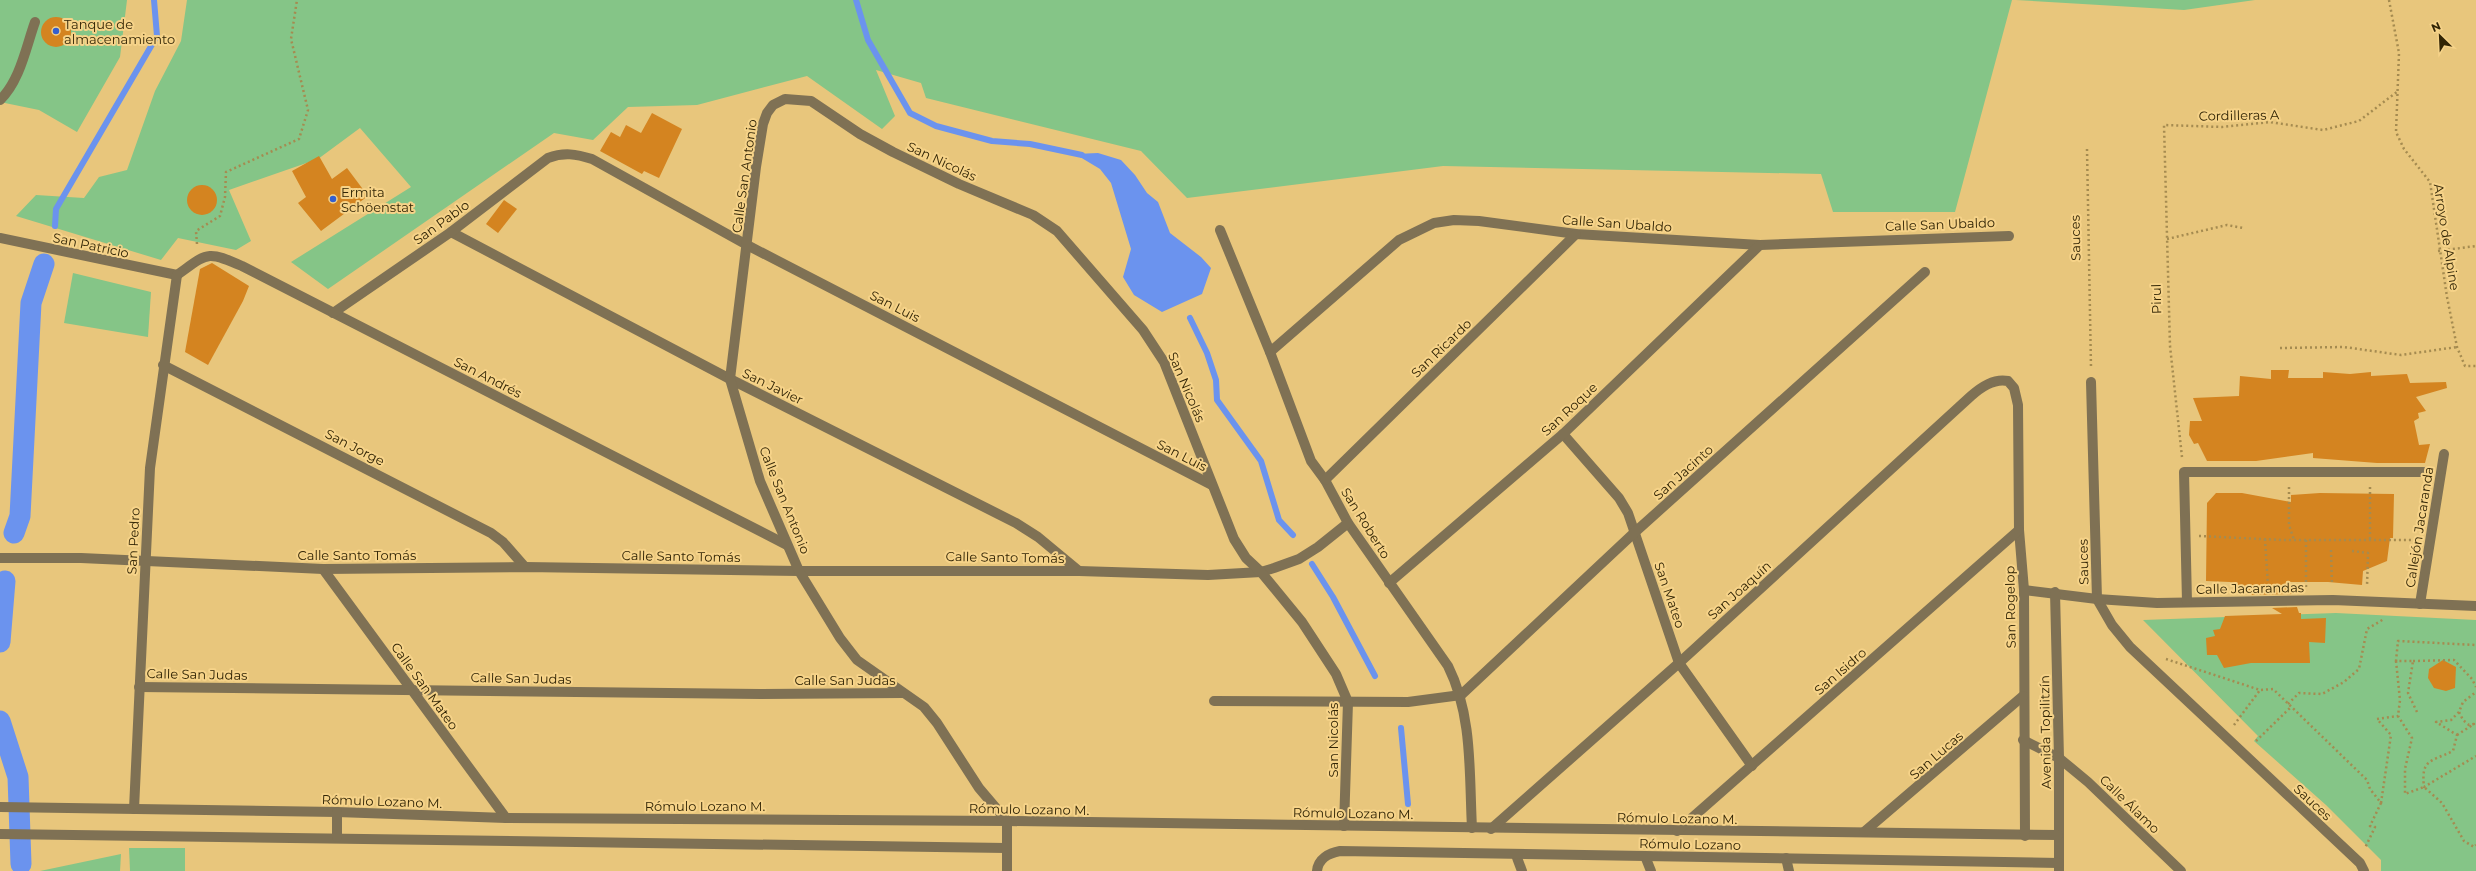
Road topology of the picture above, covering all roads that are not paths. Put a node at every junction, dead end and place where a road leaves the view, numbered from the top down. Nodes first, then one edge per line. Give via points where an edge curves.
1 (35, 22) dead end
2 (785, 99) joint
3 (0, 100) edge
4 (565, 154) joint
5 (1220, 230) dead end
6 (451, 232) junction
7 (1576, 234) junction
8 (2009, 236) dead end
9 (0, 238) edge
10 (747, 245) junction
11 (1760, 245) junction
12 (1925, 272) dead end
13 (178, 276) junction
14 (333, 313) junction
15 (1270, 352) junction
16 (163, 366) junction
17 (730, 379) junction
18 (2008, 381) joint
19 (2091, 382) road end
20 (1563, 434) junction
21 (2444, 454) dead end
22 (2423, 472) dead end
23 (1325, 480) junction
24 (1212, 485) junction
25 (1348, 523) junction
26 (2019, 530) junction
27 (1634, 533) junction
28 (787, 544) junction
29 (0, 558) edge
30 (146, 561) junction
31 (525, 567) junction
32 (323, 569) junction
33 (799, 571) junction
34 (1079, 571) junction
35 (1261, 572) junction
36 (1389, 583) junction
37 (2024, 590) junction
38 (2055, 592) junction
39 (2097, 599) junction
40 (2187, 602) junction
41 (2420, 604) junction
42 (2476, 606) edge
43 (1679, 663) junction
44 (139, 686) junction
45 (412, 690) junction
46 (903, 693) junction
47 (1461, 695) junction
48 (2023, 696) junction
49 (1214, 701) dead end
50 (1348, 702) junction
51 (2023, 740) junction
52 (2059, 758) junction
53 (1752, 766) junction
54 (0, 807) edge
55 (134, 809) junction
56 (337, 812) junction
57 (506, 818) junction
58 (1007, 821) junction
59 (1344, 826) junction
60 (1472, 828) junction
61 (1491, 829) junction
62 (1677, 831) junction
63 (1864, 832) junction
64 (0, 834) edge
65 (2058, 835) junction
66 (2025, 836) junction
67 (337, 837) junction
68 (1006, 848) junction
69 (1516, 856) junction
70 (1645, 856) junction
71 (1786, 858) junction
72 (2059, 867) edge
73 (2362, 867) edge
74 (1007, 871) edge
75 (1317, 871) edge
76 (1522, 871) edge
77 (1651, 871) edge
78 (1789, 871) edge
79 (2181, 871) edge

1 - 3 street via 12,86
2 - 10 street, Calle San Antonio via 770,109 763,124
2 - 24 street, San Nicolás via 811,101 860,134 893,152 959,184 1033,215 1057,231 1143,330 1164,362
4 - 6 street, San Pablo via 548,158
4 - 10 street, San Luis via 592,159
5 - 15 street, San Roberto
6 - 14 street, San Pablo
6 - 17 street, San Javier
7 - 11 street, Calle San Ubaldo
7 - 15 street, Calle San Ubaldo via 1479,221 1454,220 1434,223 1399,240
7 - 23 street, San Ricardo
8 - 11 street, Calle San Ubaldo
9 - 13 street, San Patricio
10 - 17 street, Calle San Antonio
10 - 24 street, San Luis
11 - 20 street, San Roque
12 - 27 street, San Jacinto
13 - 14 street, San Andrés via 201,257 212,254
13 - 16 street, San Pedro
14 - 28 street, San Andrés
15 - 23 street, San Roberto via 1311,461
16 - 30 street, San Pedro via 150,468
16 - 31 street, San Jorge via 491,533 503,542
17 - 28 street, Calle San Antonio via 760,481
17 - 34 street, San Javier via 1016,523 1038,537
18 - 26 street, San Rogelop via 2014,388 2018,405
18 - 43 street, San Joaquín via 1987,384 1971,396
19 - 39 street, Sauces
20 - 27 street, San Mateo via 1619,498 1628,513
20 - 36 street, San Roque
21 - 41 street, Callejón Jacaranda
22 - 40 street via 2184,472
23 - 25 street, San Roberto
24 - 35 street, San Nicolás via 1234,539 1246,558
25 - 35 street, Calle Santo Tomás via 1334,537 1299,558
25 - 36 street, San Roberto
26 - 37 street, San Rogelop
26 - 53 street, San Isidro
27 - 43 street, San Mateo
27 - 47 street, San Jacinto
28 - 33 street, Calle San Antonio
29 - 30 street, Calle Santo Tomás
30 - 32 street, Calle Santo Tomás
30 - 44 street, San Pedro
31 - 32 street, Calle Santo Tomás
31 - 33 street, Calle Santo Tomás
32 - 45 street, Calle San Mateo
33 - 34 street, Calle Santo Tomás
33 - 46 street, Calle San Antonio via 819,607 857,660
34 - 35 street, Calle Santo Tomás via 1208,575
35 - 50 street, San Nicolás via 1320,649 1336,674
36 - 47 street, San Roberto via 1448,666
37 - 38 street, Calle Jacarandas
37 - 48 street, San Rogelop
38 - 39 street, Calle Jacarandas
38 - 52 street, Avenida Topilitzín
39 - 40 street, Calle Jacarandas
39 - 73 street, Sauces via 2126,643
40 - 41 street, Calle Jacarandas via 2333,600
41 - 42 street, Calle Jacarandas
43 - 53 street, San Mateo
43 - 61 street, San Joaquín
44 - 45 street, Calle San Judas
44 - 55 street, San Pedro
45 - 46 street, Calle San Judas
45 - 57 street, Calle San Mateo
46 - 58 street, Calle San Antonio via 924,707 937,723 979,788
47 - 50 street via 1408,702
47 - 60 street, San Roberto via 1466,719
48 - 51 street, San Rogelop
48 - 63 street, San Lucas
49 - 50 street
50 - 59 street, San Nicolás
51 - 52 street, Calle Álamo
51 - 66 street, San Rogelop
52 - 65 street, Avenida Topilitzín
52 - 79 street, Calle Álamo via 2088,782
53 - 62 street, San Isidro
54 - 55 street, Rómulo Lozano M.
55 - 56 street, Rómulo Lozano M.
56 - 57 street, Rómulo Lozano M.
56 - 67 street
57 - 58 street, Rómulo Lozano M.
58 - 59 street, Rómulo Lozano M.
58 - 68 street
59 - 60 street, Rómulo Lozano M.
60 - 61 street, Rómulo Lozano M.
61 - 62 street, Rómulo Lozano M.
62 - 63 street, Rómulo Lozano M.
63 - 66 street, Rómulo Lozano M.
64 - 67 street
65 - 66 street, Rómulo Lozano M.
65 - 72 street, Avenida Topilitzín
67 - 68 street
68 - 74 street
69 - 70 street, Rómulo Lozano
69 - 75 street, Rómulo Lozano via 1340,851 1331,852 1323,858
69 - 76 street
70 - 71 street, Rómulo Lozano
70 - 77 street
71 - 72 street, Rómulo Lozano
71 - 78 street

